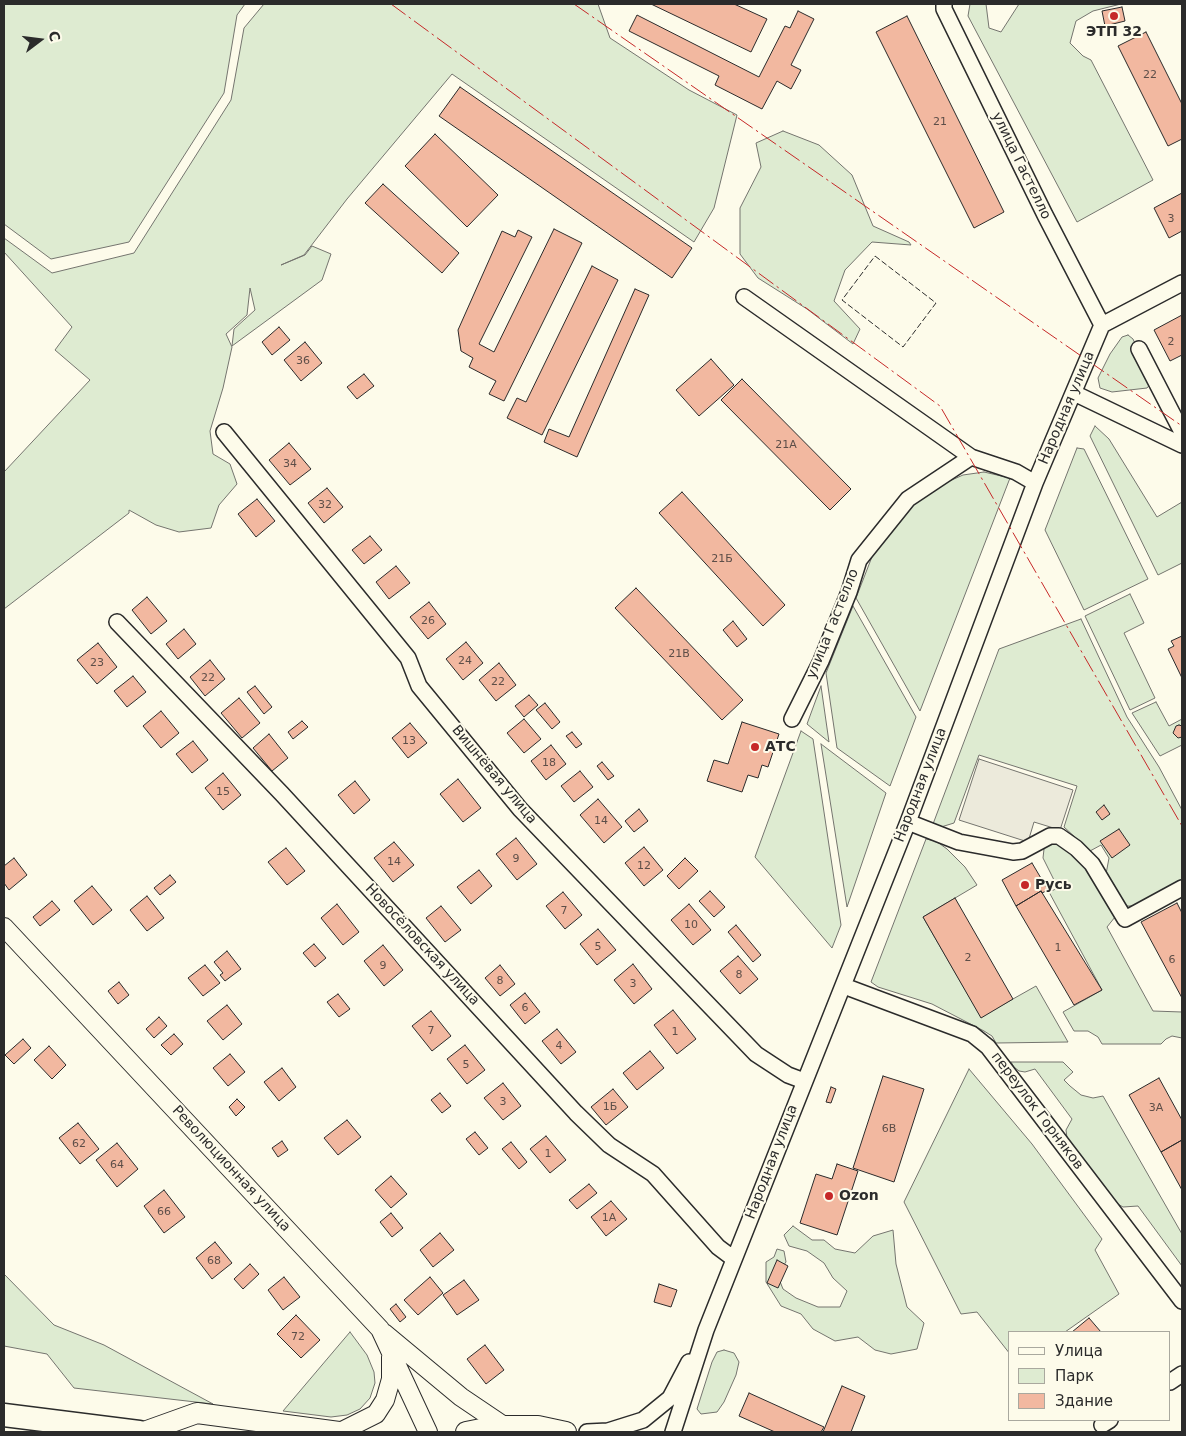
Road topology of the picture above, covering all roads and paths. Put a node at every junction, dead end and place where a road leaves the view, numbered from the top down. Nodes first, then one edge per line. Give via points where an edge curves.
1 (944, 4) edge
2 (1182, 283) edge
3 (744, 297) dead end
4 (1102, 325) junction
5 (1139, 349) dead end
6 (1074, 393) junction
7 (224, 432) dead end
8 (1182, 432) edge
9 (1182, 445) edge
10 (971, 457) junction
11 (1035, 483) junction
12 (117, 622) dead end
13 (792, 719) dead end
14 (908, 822) junction
15 (1182, 888) edge
16 (4, 927) edge
17 (844, 986) junction
18 (804, 1081) junction
19 (734, 1259) junction
20 (1182, 1301) edge
21 (380, 1329) junction
22 (706, 1330) junction
23 (391, 1354) junction
24 (1182, 1374) edge
25 (1171, 1381) edge
26 (4, 1415) edge
27 (504, 1426) junction
28 (139, 1432) edge
29 (144, 1432) edge
30 (340, 1432) edge
31 (428, 1432) edge
32 (466, 1432) edge
33 (566, 1432) edge
34 (587, 1432) edge
35 (673, 1432) edge

1 - 4 street, улица Гастелло via 1040,206
2 - 4 street
3 - 10 street
4 - 6 street, Народная улица
5 - 8 street
6 - 9 street
6 - 11 street, Народная улица
7 - 18 street, Вишнёвая улица via 408,658 419,686 520,809 756,1054 788,1075
10 - 11 street via 1016,472
10 - 13 street, улица Гастелло via 908,499 858,560 849,592 821,661
11 - 14 street, Народная улица
12 - 19 street, Новосёловская улица via 282,794 576,1113 609,1145 653,1174 718,1247
14 - 15 street via 959,842 1013,852 1022,851 1050,836 1059,836 1092,864 1125,919
14 - 17 street, Народная улица
16 - 21 street, Революционная улица
17 - 18 street, Народная улица
17 - 20 street, переулок Горняков via 972,1034 988,1047
18 - 19 street, Народная улица
19 - 22 street, Народная улица
21 - 23 street, Революционная улица
21 - 27 street via 461,1397
22 - 34 street via 670,1398 643,1420 608,1431
22 - 35 street
23 - 30 street via 391,1379 386,1400 376,1414
23 - 31 street, Революционная улица
24 - 25 street
26 - 28 main road
27 - 32 main road
27 - 33 main road via 538,1426
29 - 30 main road via 197,1413

